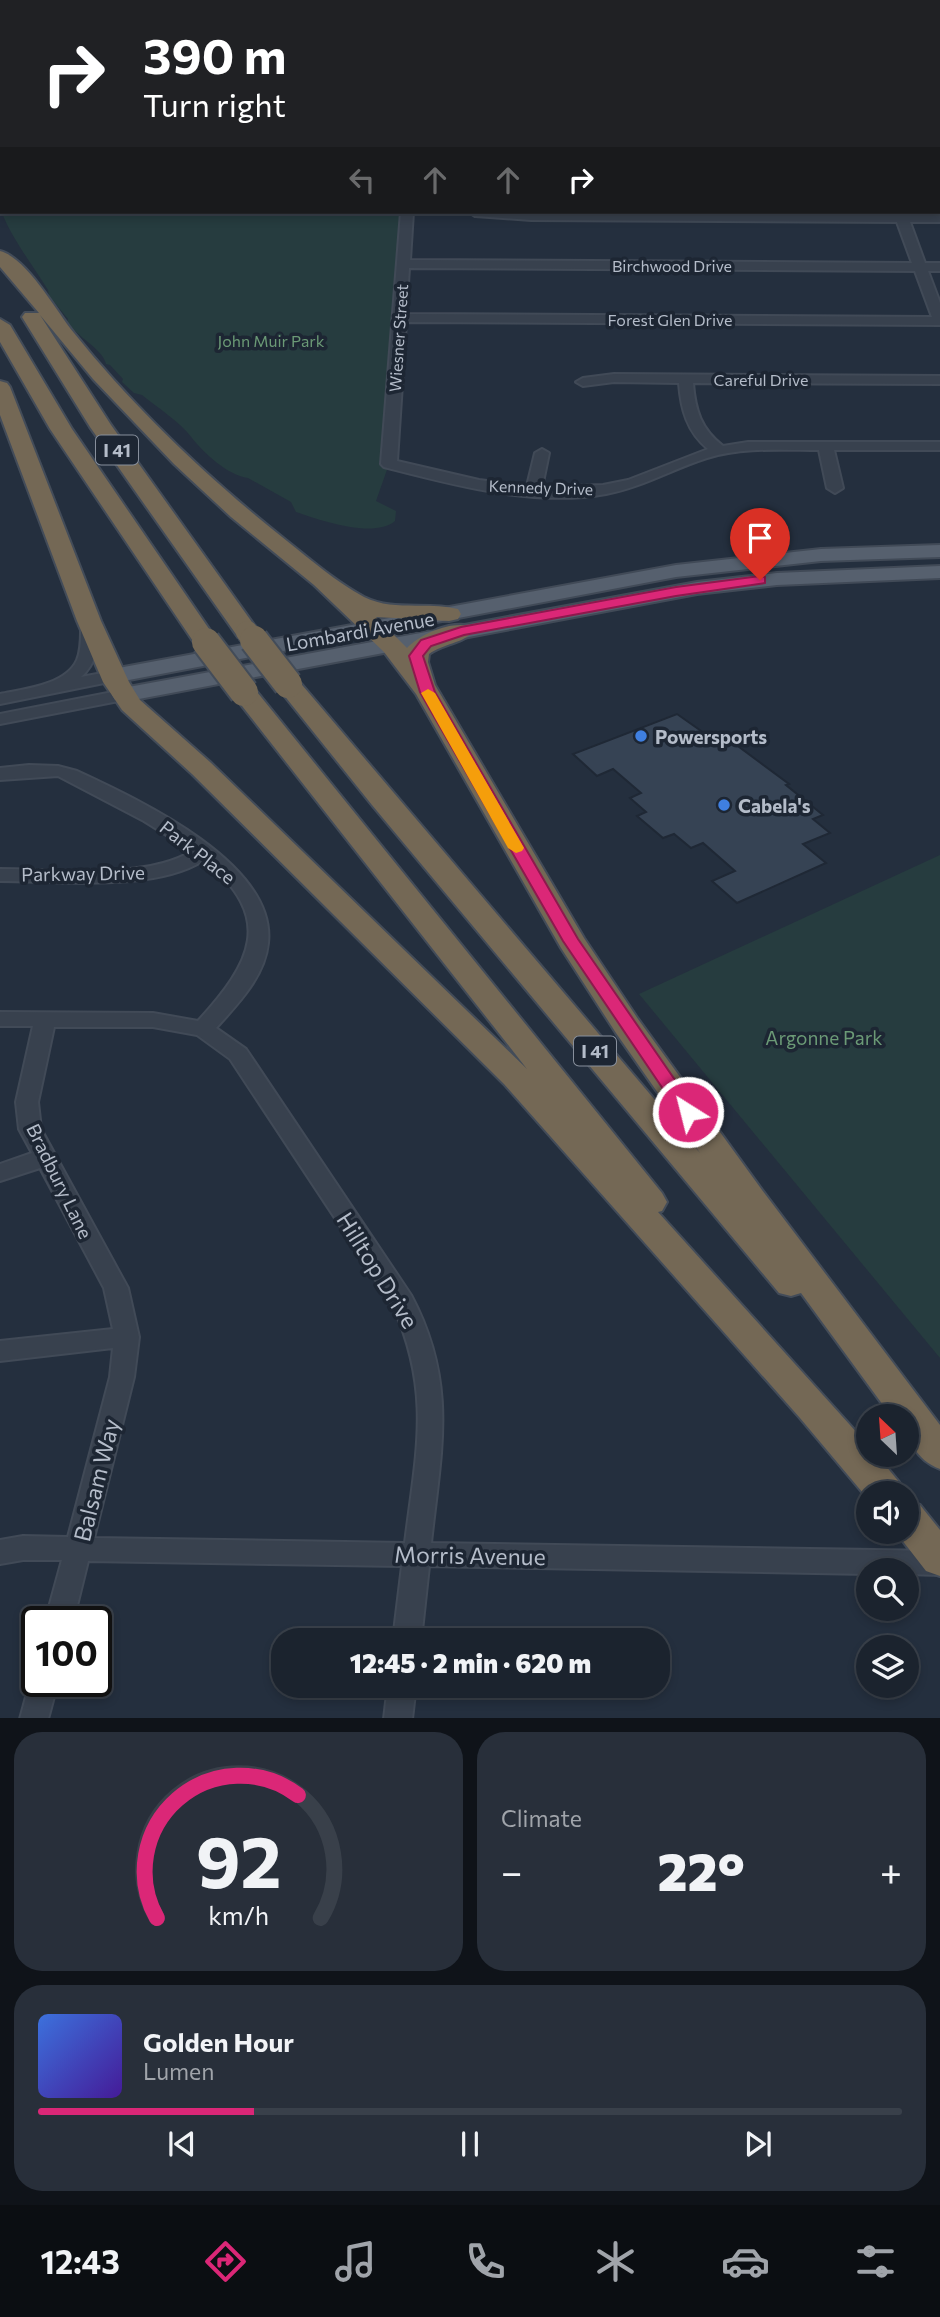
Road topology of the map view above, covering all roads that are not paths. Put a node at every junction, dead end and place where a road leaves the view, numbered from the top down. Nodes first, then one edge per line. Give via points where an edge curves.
1 (407, 214) edge
2 (531, 214) edge
3 (670, 215) edge
4 (784, 215) edge
5 (901, 216) edge
6 (940, 218) edge
7 (0, 258) edge
8 (404, 264) junction
9 (921, 267) junction
10 (940, 267) edge
11 (400, 318) junction
12 (940, 321) edge
13 (0, 325) edge
14 (686, 378) junction
15 (940, 380) edge
16 (583, 382) dead end
17 (0, 387) edge
18 (825, 445) junction
19 (940, 446) edge
20 (719, 450) junction
21 (542, 453) dead end
22 (390, 464) joint
23 (835, 488) dead end
24 (534, 490) junction
25 (940, 551) edge
26 (940, 572) edge
27 (319, 577) junction
28 (89, 621) junction
29 (455, 623) junction
30 (382, 636) junction
31 (118, 685) junction
32 (35, 692) junction
33 (428, 692) junction
34 (0, 699) edge
35 (0, 719) edge
36 (0, 774) edge
37 (204, 852) junction
38 (0, 875) edge
39 (0, 1018) edge
40 (46, 1019) junction
41 (203, 1029) junction
42 (45, 1157) junction
43 (0, 1173) edge
44 (127, 1337) junction
45 (0, 1352) edge
46 (893, 1404) edge
47 (813, 1407) junction
48 (919, 1434) edge
49 (940, 1453) edge
50 (940, 1459) edge
51 (876, 1481) edge
52 (919, 1534) edge
53 (78, 1549) junction
54 (0, 1552) edge
55 (417, 1554) junction
56 (940, 1561) edge
57 (63, 1606) edge
58 (408, 1628) edge
59 (40, 1697) edge
60 (400, 1698) edge
61 (34, 1718) edge
62 (398, 1718) edge

1 - 8 street, Wiesner Street
2 - 3 street
3 - 4 street
4 - 5 street
5 - 6 street
5 - 9 street
7 - 27 highway via 15,268 53,322 94,368 215,491
7 - 46 highway, I 41, bridge via 37,327 101,427 247,632 382,799
8 - 9 street, Birchwood Drive
8 - 11 street, Wiesner Street
9 - 10 street, Birchwood Drive
9 - 12 street
11 - 12 street, Forest Glen Drive
11 - 22 street, Wiesner Street
13 - 47 highway, I 41, bridge via 61,429 206,642
14 - 15 street, Careful Drive
14 - 16 street, Careful Drive
14 - 20 street via 688,412 695,428
17 - 28 highway
18 - 19 street, Kennedy Drive
18 - 20 street, Kennedy Drive
18 - 23 street
20 - 24 street, Kennedy Drive via 630,485
21 - 24 street
22 - 24 street, Kennedy Drive via 473,483
25 - 29 main road, Lombardi Avenue via 821,555 715,566
26 - 29 main road, Lombardi Avenue via 742,582
27 - 29 highway via 374,609
27 - 30 highway
28 - 31 highway
28 - 32 street via 89,655 84,665 63,682
29 - 30 main road, Lombardi Avenue
29 - 33 highway via 417,651 417,665
30 - 31 main road, Lombardi Avenue
30 - 33 highway
31 - 32 street
31 - 35 street
31 - 47 highway via 141,715 191,758 500,1060
32 - 34 street
33 - 49 highway via 571,941 626,1026
36 - 37 street, Park Place via 60,771 166,824
37 - 38 street, Parkway Drive via 182,866 138,875
37 - 41 street, Park Place via 230,873 252,901 259,930 253,964 236,993
39 - 40 street
40 - 41 street via 153,1020
40 - 42 street, Bradbury Lane via 27,1102 30,1129
41 - 55 street, Hilltop Drive via 238,1054 403,1302 417,1332 431,1387 432,1421
42 - 43 street
42 - 44 street, Bradbury Lane via 116,1288
44 - 45 street
44 - 53 street, Balsam Way via 122,1377
47 - 51 highway, I 41
48 - 50 highway, I 41
52 - 56 highway
53 - 54 street, Morris Avenue
53 - 55 street, Morris Avenue
53 - 57 street, Balsam Way
55 - 56 street, Morris Avenue
55 - 58 street, Hilltop Drive
59 - 61 street
60 - 62 street

